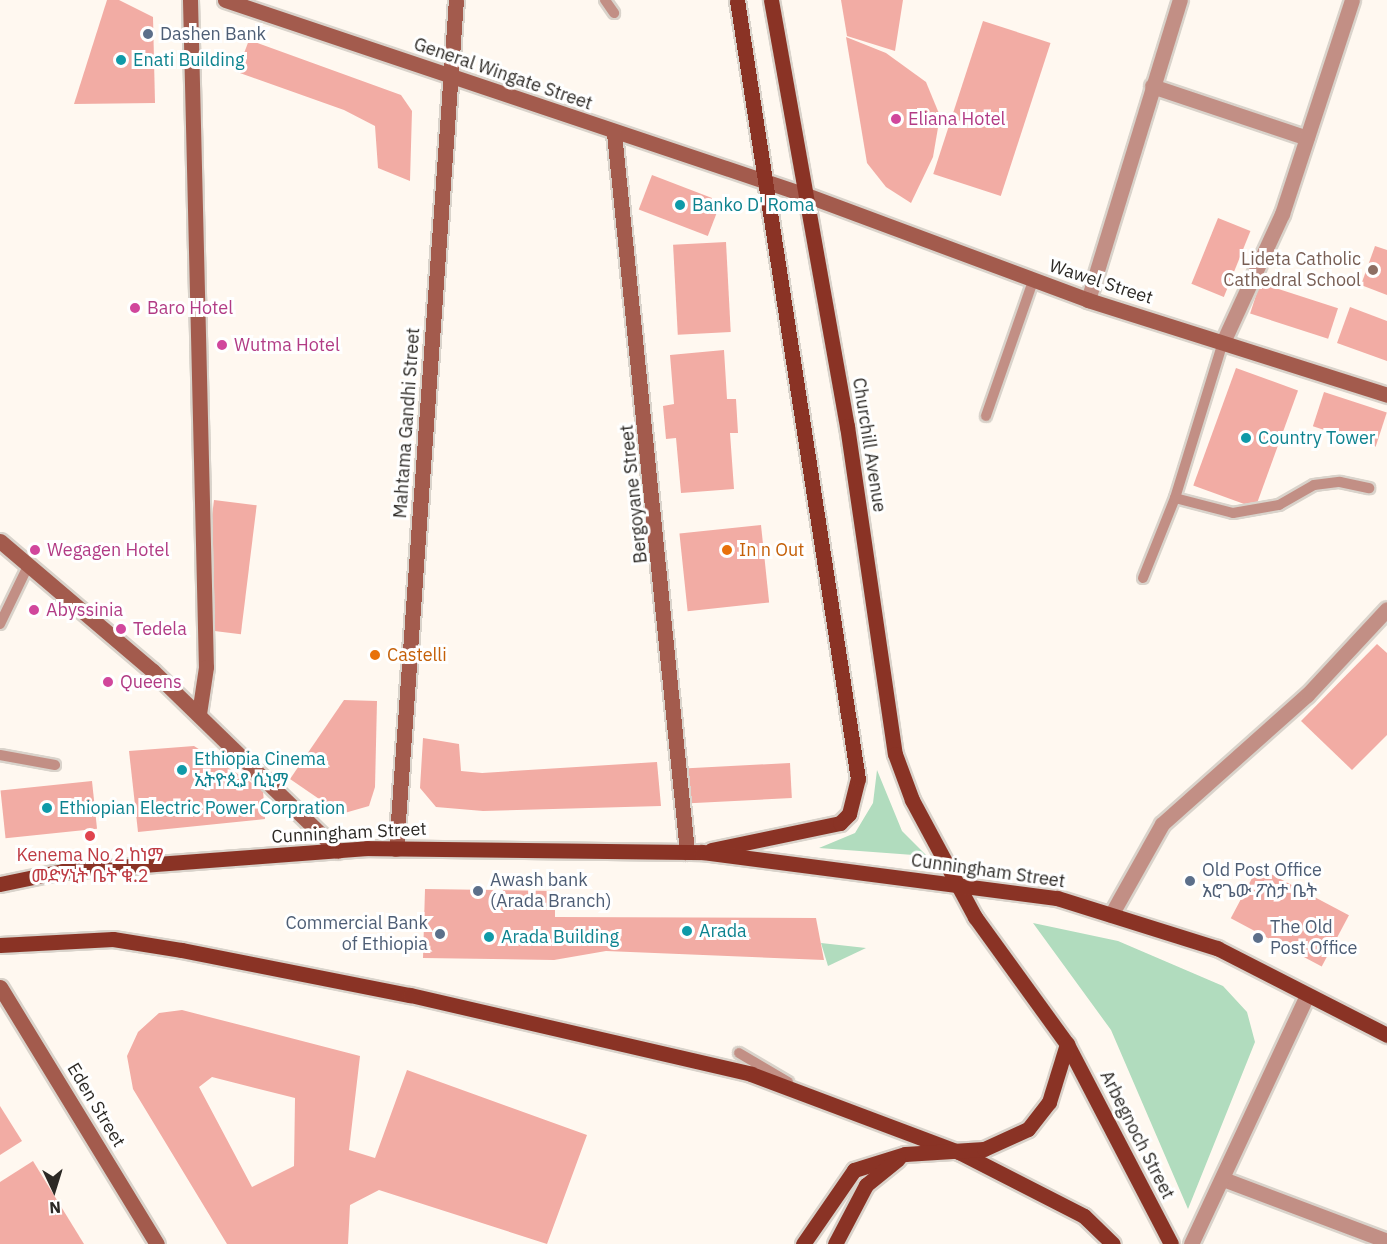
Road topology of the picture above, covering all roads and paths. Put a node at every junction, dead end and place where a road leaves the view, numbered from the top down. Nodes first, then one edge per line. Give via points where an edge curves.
1 (190, 0) edge
2 (225, 0) edge
3 (456, 0) edge
4 (605, 0) edge
5 (737, 0) edge
6 (771, 0) edge
7 (1180, 0) edge
8 (1352, 0) edge
9 (614, 13) dead end
10 (452, 77) junction
11 (1152, 86) junction
12 (614, 133) junction
13 (1307, 138) junction
14 (768, 182) junction
15 (806, 195) junction
16 (1033, 281) junction
17 (1088, 300) junction
18 (1223, 342) junction
19 (1387, 395) edge
20 (986, 416) dead end
21 (1369, 488) dead end
22 (1175, 498) junction
23 (0, 541) edge
24 (28, 564) junction
25 (1143, 579) dead end
26 (1387, 609) edge
27 (0, 624) edge
28 (200, 714) junction
29 (0, 754) edge
30 (55, 765) dead end
31 (396, 849) junction
32 (338, 851) junction
33 (694, 852) junction
34 (0, 884) edge
35 (958, 885) junction
36 (1111, 915) junction
37 (0, 945) edge
38 (0, 987) edge
39 (1307, 995) junction
40 (1387, 1035) edge
41 (1067, 1044) junction
42 (739, 1053) dead end
43 (798, 1089) junction
44 (959, 1152) junction
45 (905, 1154) junction
46 (1223, 1179) junction
47 (1387, 1241) edge
48 (157, 1244) edge
49 (803, 1244) edge
50 (835, 1244) edge
51 (1113, 1244) edge
52 (1171, 1244) edge
53 (1191, 1244) edge

1 - 28 main road via 206,656
2 - 10 main road, General Wingate Street
3 - 10 main road, Mahtama Gandhi Street
4 - 9 lane
5 - 14 main road
6 - 15 main road, Churchill Avenue
7 - 11 street
8 - 13 street
10 - 12 main road, General Wingate Street
10 - 31 main road, Mahtama Gandhi Street
11 - 13 street
11 - 17 street
12 - 14 main road, General Wingate Street
12 - 33 main road, Bergoyane Street
13 - 18 street via 1282,214
14 - 15 main road, Wawel Street
14 - 33 main road, Cunningham Street via 812,501 857,759 856,797 849,814 822,829
15 - 16 main road, Wawel Street
15 - 35 main road, Churchill Avenue via 856,484 892,742 912,800
16 - 17 main road, Wawel Street
16 - 20 lane
17 - 18 main road, Wawel Street
18 - 19 main road, Wawel Street
18 - 22 lane
21 - 22 lane via 1340,482 1314,485 1279,505 1233,513
22 - 25 lane
23 - 24 main road
24 - 27 lane
24 - 28 main road
26 - 36 street via 1307,695 1162,824
28 - 32 main road
29 - 30 lane
31 - 32 main road, Cunningham Street
31 - 33 main road, Cunningham Street
32 - 34 main road, Cunningham Street via 63,871
33 - 35 main road, Cunningham Street
35 - 36 main road, Cunningham Street via 1057,898
35 - 41 main road, Churchill Avenue via 975,917
36 - 39 main road, Cunningham Street via 1217,948
37 - 43 main road via 113,939 182,950 410,995
38 - 48 main road, Eden Street
39 - 40 main road, Cunningham Street
39 - 46 street
41 - 44 main road via 1048,1101 1028,1129 1009,1142
41 - 52 main road, Arbegnoch Street
42 - 43 lane
43 - 44 main road
44 - 45 main road
44 - 51 main road via 1084,1216
45 - 49 main road via 854,1170
45 - 50 main road via 866,1185
46 - 47 street
46 - 53 street

